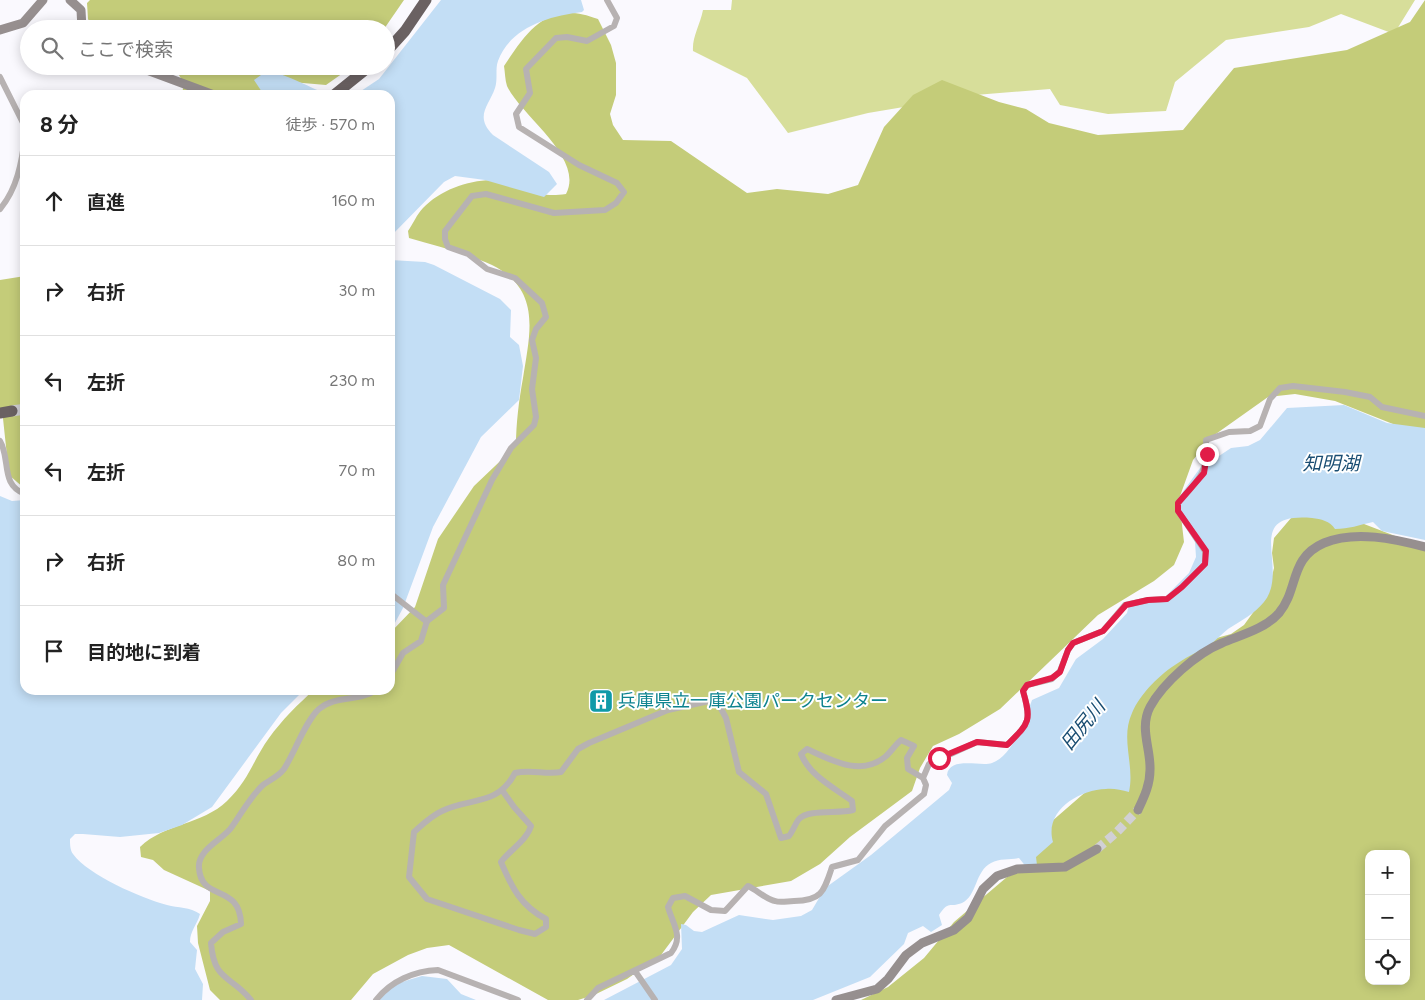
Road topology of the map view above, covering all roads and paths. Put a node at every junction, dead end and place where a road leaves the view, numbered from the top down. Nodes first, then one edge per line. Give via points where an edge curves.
1 (43, 0) edge
2 (70, 0) edge
3 (426, 0) edge
4 (607, 0) edge
5 (26, 20) edge
6 (82, 20) edge
7 (20, 25) edge
8 (0, 30) edge
9 (395, 42) edge
10 (160, 75) edge
11 (359, 75) edge
12 (0, 77) edge
13 (201, 90) edge
14 (340, 90) edge
15 (20, 117) edge
16 (20, 171) edge
17 (0, 210) edge
18 (1425, 416) edge
19 (0, 441) edge
20 (20, 491) edge
21 (1425, 547) edge
22 (395, 597) edge
23 (427, 622) junction
24 (395, 667) edge
25 (363, 695) edge
26 (923, 778) junction
27 (502, 790) junction
28 (1138, 810) tunnel mouth
29 (1097, 848) tunnel mouth
30 (636, 971) junction
31 (251, 1000) edge
32 (376, 1000) edge
33 (518, 1000) edge
34 (587, 1000) edge
35 (655, 1000) edge
36 (836, 1000) edge

1 - 5 main road
2 - 6 main road via 81,10
3 - 9 highway
4 - 23 street via 616,18 614,26 587,41 556,38 526,69 530,93 516,114 520,126 579,165 617,183 624,192 616,203 604,210 554,213 486,194 472,196 445,231 448,247 468,254 487,269 515,278 542,303 546,317 532,340 536,358 532,389 534,425 511,448 492,480 443,585 444,608
7 - 8 main road
10 - 13 main road
11 - 14 highway
12 - 15 street
16 - 17 street
18 - 26 street via 1382,407 1370,397 1293,386 1280,388 1270,399 1260,426 1206,440 1204,473 1178,503 1178,511 1206,551 1205,564 1167,599 1126,605 1103,631 1073,643 1060,672 1052,678 1027,685 1023,691 1029,713 1025,726 1007,745 977,742 929,764
19 - 20 street via 5,456 4,476
21 - 28 main road via 1399,540 1340,538 1310,550 1300,563 1279,612 1250,632 1204,652 1187,665 1148,709 1144,726 1151,770 1148,790
22 - 23 street
23 - 24 street via 421,641 403,653
25 - 31 street via 335,700 318,710 283,770 246,803 231,829 204,853 198,867 203,883 232,898 240,911 241,924 223,932 211,943 212,961 221,976
26 - 27 street via 908,769 907,758 914,746 901,740 884,758 862,767 845,766 807,749 801,754 805,763 852,801 853,810 807,814 800,818 789,836 781,838 766,794 739,772 726,718 719,705 709,701 668,710 589,743 578,749 561,772 515,773
26 - 30 street via 926,785 924,794 885,826 858,860 832,867 826,885 810,901 774,902 748,886 725,911 711,910 685,896 673,898 668,907 679,938 678,944 671,953
27 - 27 street via 531,826 528,834 501,862 519,899 532,912 546,919 546,927 536,934 427,900 409,877 414,832 443,810 492,797
29 - 36 main road via 1065,867 1006,872 989,882 968,918 954,930 922,943 906,955 877,989
30 - 34 street via 598,988
30 - 35 street
32 - 33 street via 393,984 424,971 438,970

